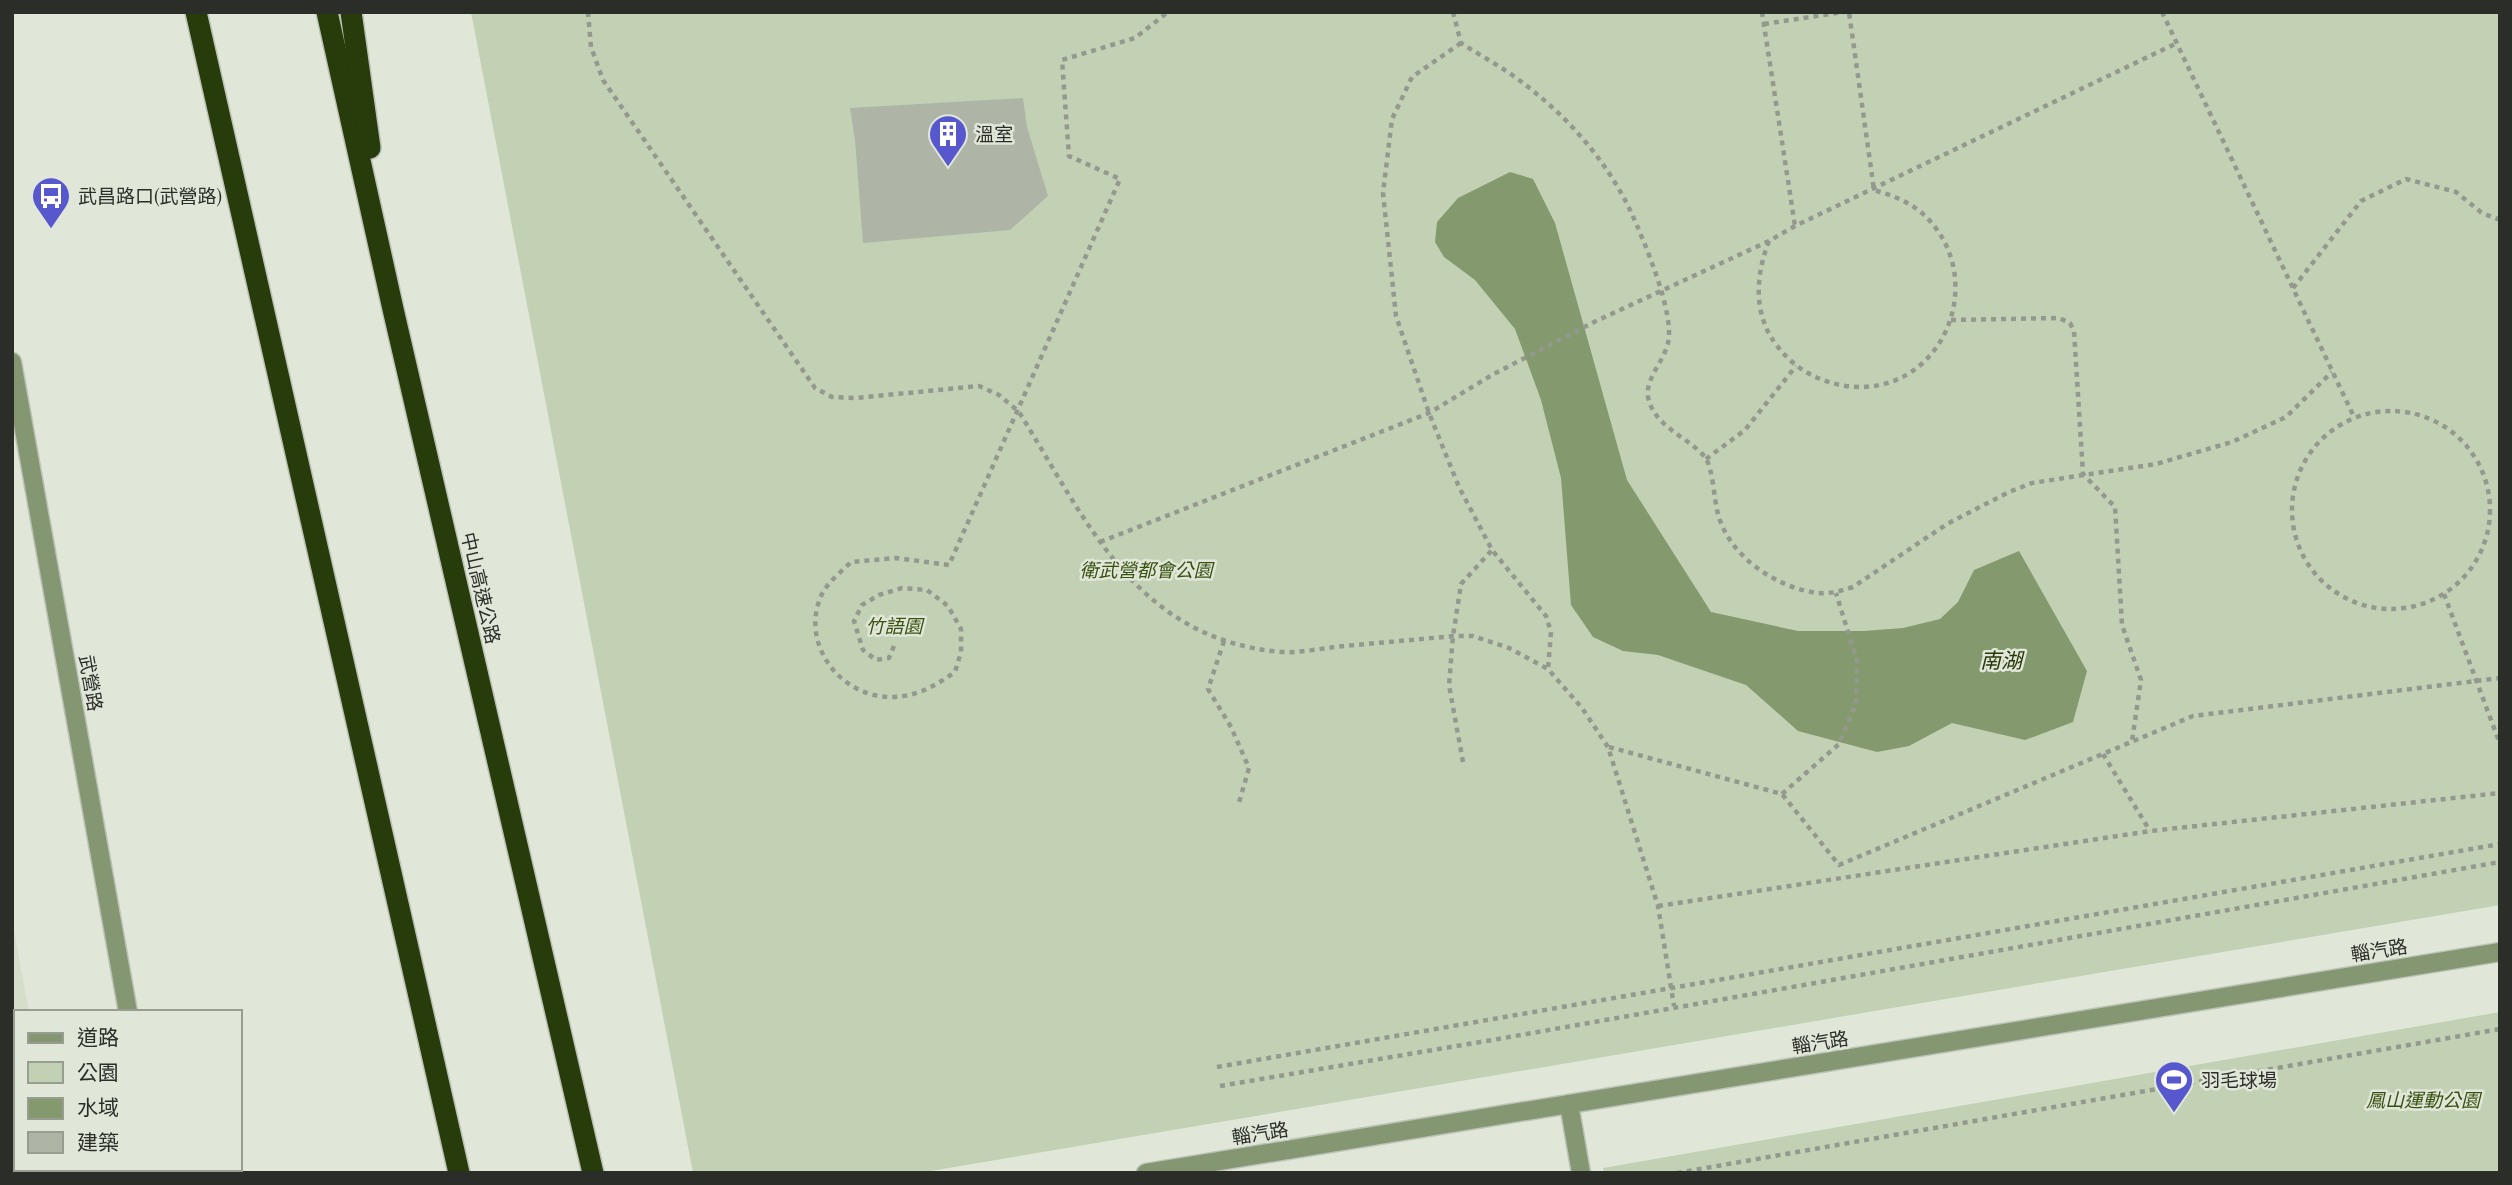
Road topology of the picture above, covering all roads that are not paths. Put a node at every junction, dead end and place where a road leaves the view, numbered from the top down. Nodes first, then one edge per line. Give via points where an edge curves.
1 (196, 12) edge
2 (327, 12) edge
3 (351, 12) edge
4 (393, 310) junction
5 (12, 362) edge
6 (2500, 952) edge
7 (128, 1010) edge
8 (1569, 1104) junction
9 (459, 1173) edge
10 (593, 1173) edge
11 (1146, 1173) edge
12 (1581, 1173) edge

1 - 9 highway
2 - 4 highway, 中山高速公路
3 - 4 highway
4 - 10 highway, 中山高速公路
5 - 7 street, 武營路
6 - 8 street, 輜汽路
8 - 11 street, 輜汽路
8 - 12 street

